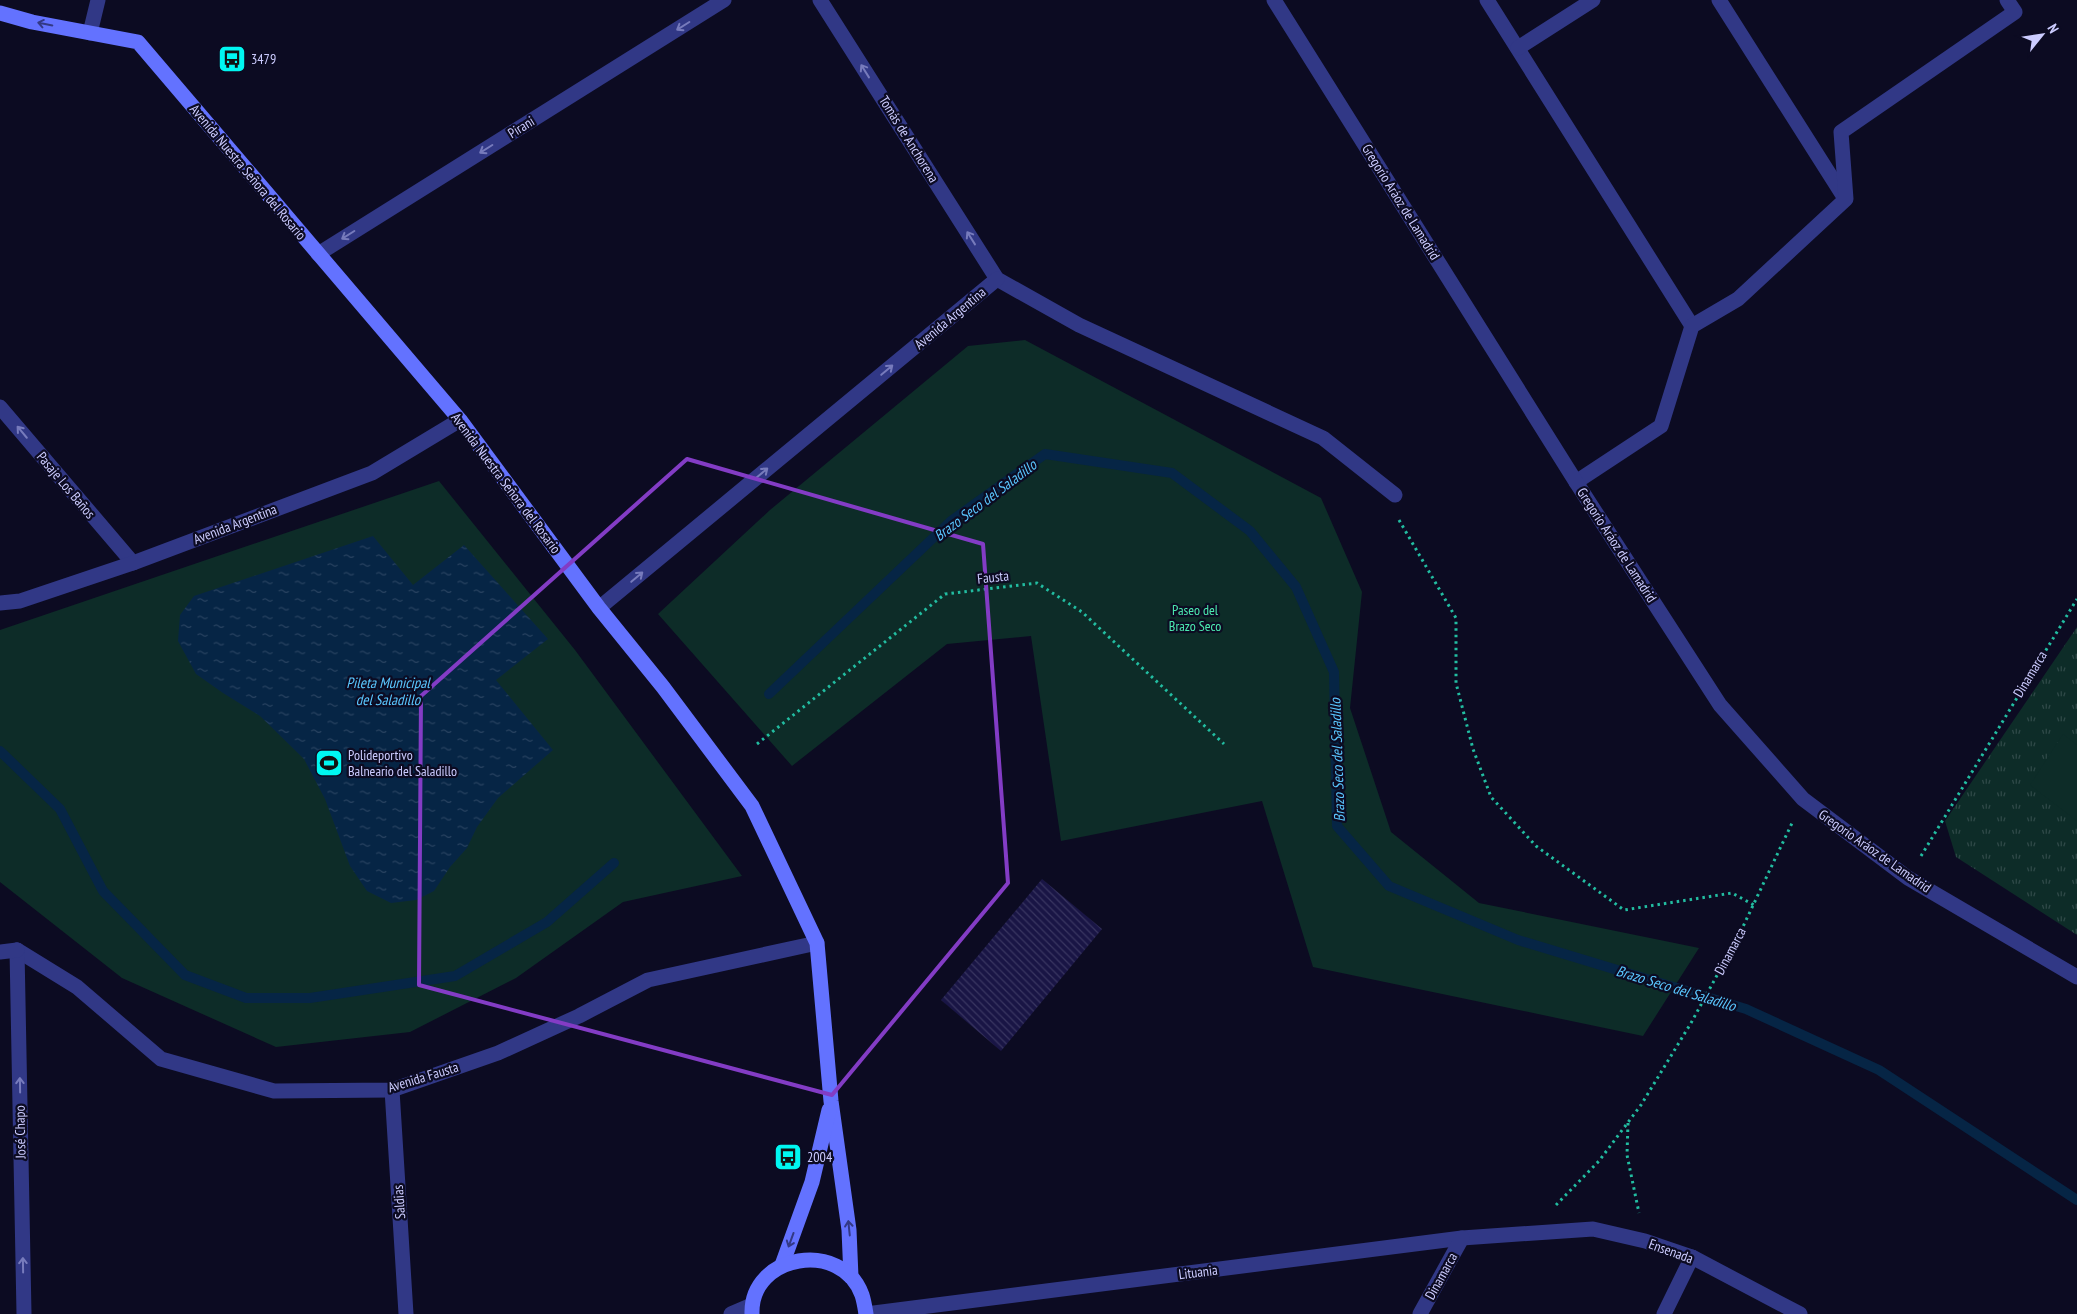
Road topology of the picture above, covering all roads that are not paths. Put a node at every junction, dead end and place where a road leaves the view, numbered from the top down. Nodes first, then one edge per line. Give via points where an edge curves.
1 (98, 0) edge
2 (724, 0) edge
3 (820, 0) edge
4 (1274, 0) edge
5 (1488, 0) edge
6 (1593, 0) edge
7 (1718, 0) edge
8 (2007, 0) edge
9 (0, 13) edge
10 (90, 33) junction
11 (1518, 48) junction
12 (1846, 199) junction
13 (318, 254) junction
14 (997, 279) junction
15 (1692, 326) junction
16 (0, 406) edge
17 (460, 420) junction
18 (1576, 482) junction
19 (1395, 495) road end
20 (133, 563) junction
21 (0, 603) edge
22 (599, 608) junction
23 (817, 943) junction
24 (17, 950) junction
25 (0, 952) edge
26 (2077, 977) edge
27 (392, 1090) junction
28 (830, 1101) junction
29 (1529, 1233) joint
30 (1462, 1238) junction
31 (1692, 1257) junction
32 (782, 1265) junction
33 (851, 1277) junction
34 (752, 1310) edge
35 (24, 1314) edge
36 (406, 1314) edge
37 (731, 1314) edge
38 (866, 1314) edge
39 (1420, 1314) edge
40 (1664, 1314) edge
41 (1800, 1314) edge

1 - 10 street
2 -> 13 street, Pirani
14 -> 3 street, Tomás de Anchorena
4 - 18 street, Gregorio Aráoz de Lamadrid
5 - 11 street
6 - 11 street
7 - 12 street
8 - 12 street via 2015,12 1840,132
10 -> 9 street, Avenida Nuestra Señora del Rosario
10 - 13 street, Avenida Nuestra Señora del Rosario via 138,42
11 - 15 street
12 - 15 street via 1738,299
13 - 17 street, Avenida Nuestra Señora del Rosario
14 - 19 street, Avenida Argentina via 1079,325 1323,438
22 -> 14 street, Avenida Argentina
15 - 18 street via 1661,426
20 -> 16 street, Pasaje Los Baños
17 - 20 street, Avenida Argentina via 372,473
17 - 22 street, Avenida Nuestra Señora del Rosario
18 - 26 street, Gregorio Aráoz de Lamadrid via 1720,705 1803,800 1908,878
20 - 21 street, Avenida Argentina via 20,601
22 - 23 street, Avenida Nuestra Señora del Rosario via 752,806
23 - 27 street, Avenida Fausta via 648,980 580,1016 498,1053
23 - 28 street, Avenida Nuestra Señora del Rosario
24 - 25 street
24 - 27 street, Avenida Fausta via 77,987 161,1058 274,1091
35 -> 24 street, José Chapo
27 - 36 street, Saldias
28 -> 32 street, Avenida Nuestra Señora del Rosario via 812,1182
33 -> 28 street, Avenida Nuestra Señora del Rosario via 849,1230
29 - 30 street, Lituania
29 - 31 street, Ensenada via 1593,1230 1645,1241
30 - 38 street, Lituania
30 - 39 street, Dinamarca
31 - 40 street
31 - 41 street, Ensenada
32 - 33 street via 806,1258 830,1263
32 - 34 street via 762,1281
33 - 38 street via 862,1294
34 - 37 street

